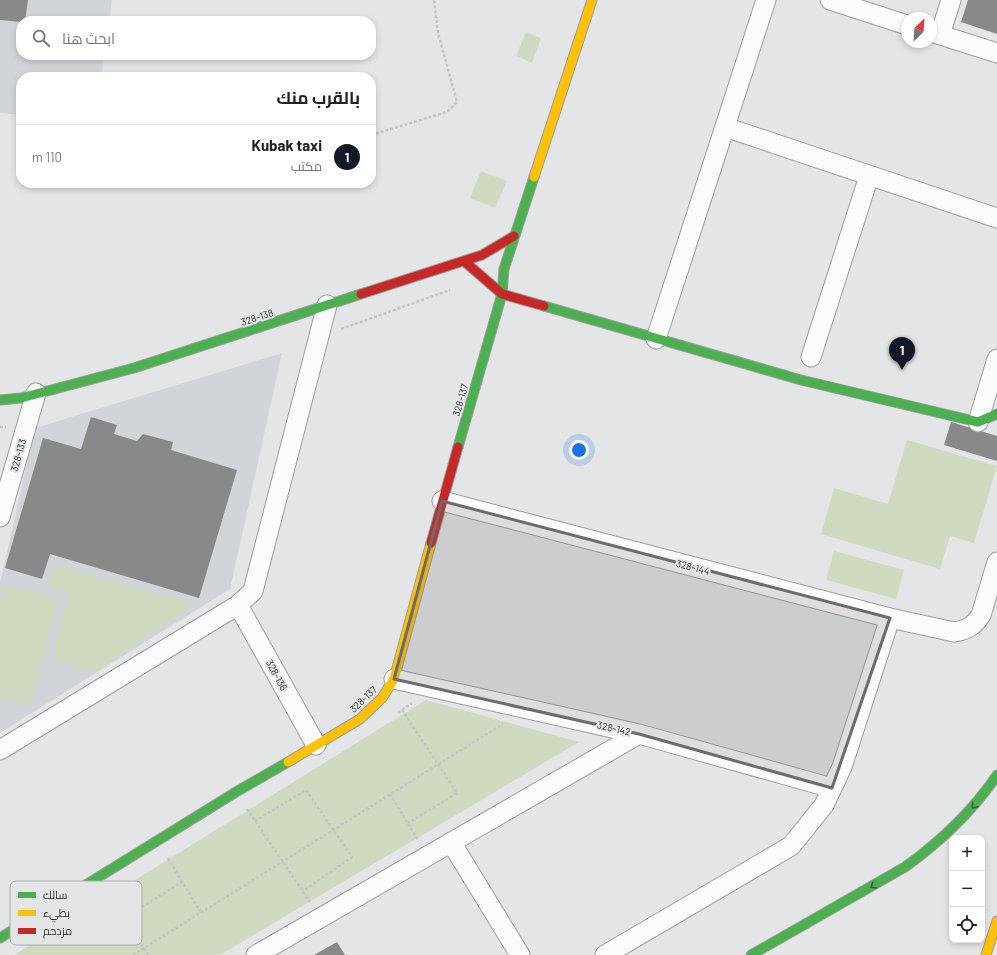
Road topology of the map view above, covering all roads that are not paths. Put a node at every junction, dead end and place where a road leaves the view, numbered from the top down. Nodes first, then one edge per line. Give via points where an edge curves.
1 (592, 0) edge
2 (766, 0) edge
3 (830, 0) edge
4 (951, 0) edge
5 (901, 22) edge
6 (937, 30) edge
7 (937, 35) edge
8 (997, 53) edge
9 (725, 127) junction
10 (869, 176) junction
11 (997, 218) edge
12 (514, 236) junction
13 (464, 261) junction
14 (502, 294) junction
15 (327, 305) junction
16 (656, 339) junction
17 (811, 357) dead end
18 (997, 359) edge
19 (36, 393) junction
20 (0, 400) edge
21 (997, 414) edge
22 (978, 422) junction
23 (442, 501) junction
24 (0, 517) edge
25 (997, 562) edge
26 (238, 605) junction
27 (890, 618) junction
28 (394, 679) junction
29 (639, 734) junction
30 (316, 745) junction
31 (0, 750) edge
32 (997, 775) edge
33 (832, 788) junction
34 (451, 842) junction
35 (92, 881) edge
36 (997, 921) edge
37 (10, 932) edge
38 (0, 938) edge
39 (256, 955) edge
40 (520, 955) edge
41 (605, 955) edge
42 (751, 955) edge
43 (986, 955) edge

1 - 12 main road, 328-137
2 - 9 street
3 - 5 street
4 - 6 street
7 - 8 street
9 - 10 street
9 - 16 street
10 - 11 street
10 - 17 street
12 - 13 main road, 328-138 via 482,255
12 - 14 main road, 328-137 via 504,269
13 - 14 main road
13 - 15 main road, 328-138
14 - 16 main road
14 - 23 main road, 328-137
15 - 19 main road, 328-138 via 134,368
15 - 26 street via 253,591
16 - 22 main road via 801,380
18 - 22 street
19 - 20 main road, 328-138 via 21,398
19 - 24 street, 328-133
21 - 22 main road
23 - 27 street, 328-144
23 - 28 main road, 328-137
25 - 27 street, 328-144 via 981,615 970,627 954,632
26 - 30 street, 328-136
26 - 31 street
27 - 33 street via 842,767
28 - 29 street, 328-142
28 - 30 main road, 328-137 via 382,698 360,719
29 - 33 street, 328-142
29 - 34 street
30 - 35 main road, 328-137
32 -> 42 main road via 964,818 926,853
33 - 41 street via 824,805 791,846
34 - 39 street
34 - 40 street
36 - 43 main road
37 - 38 main road, 328-137

